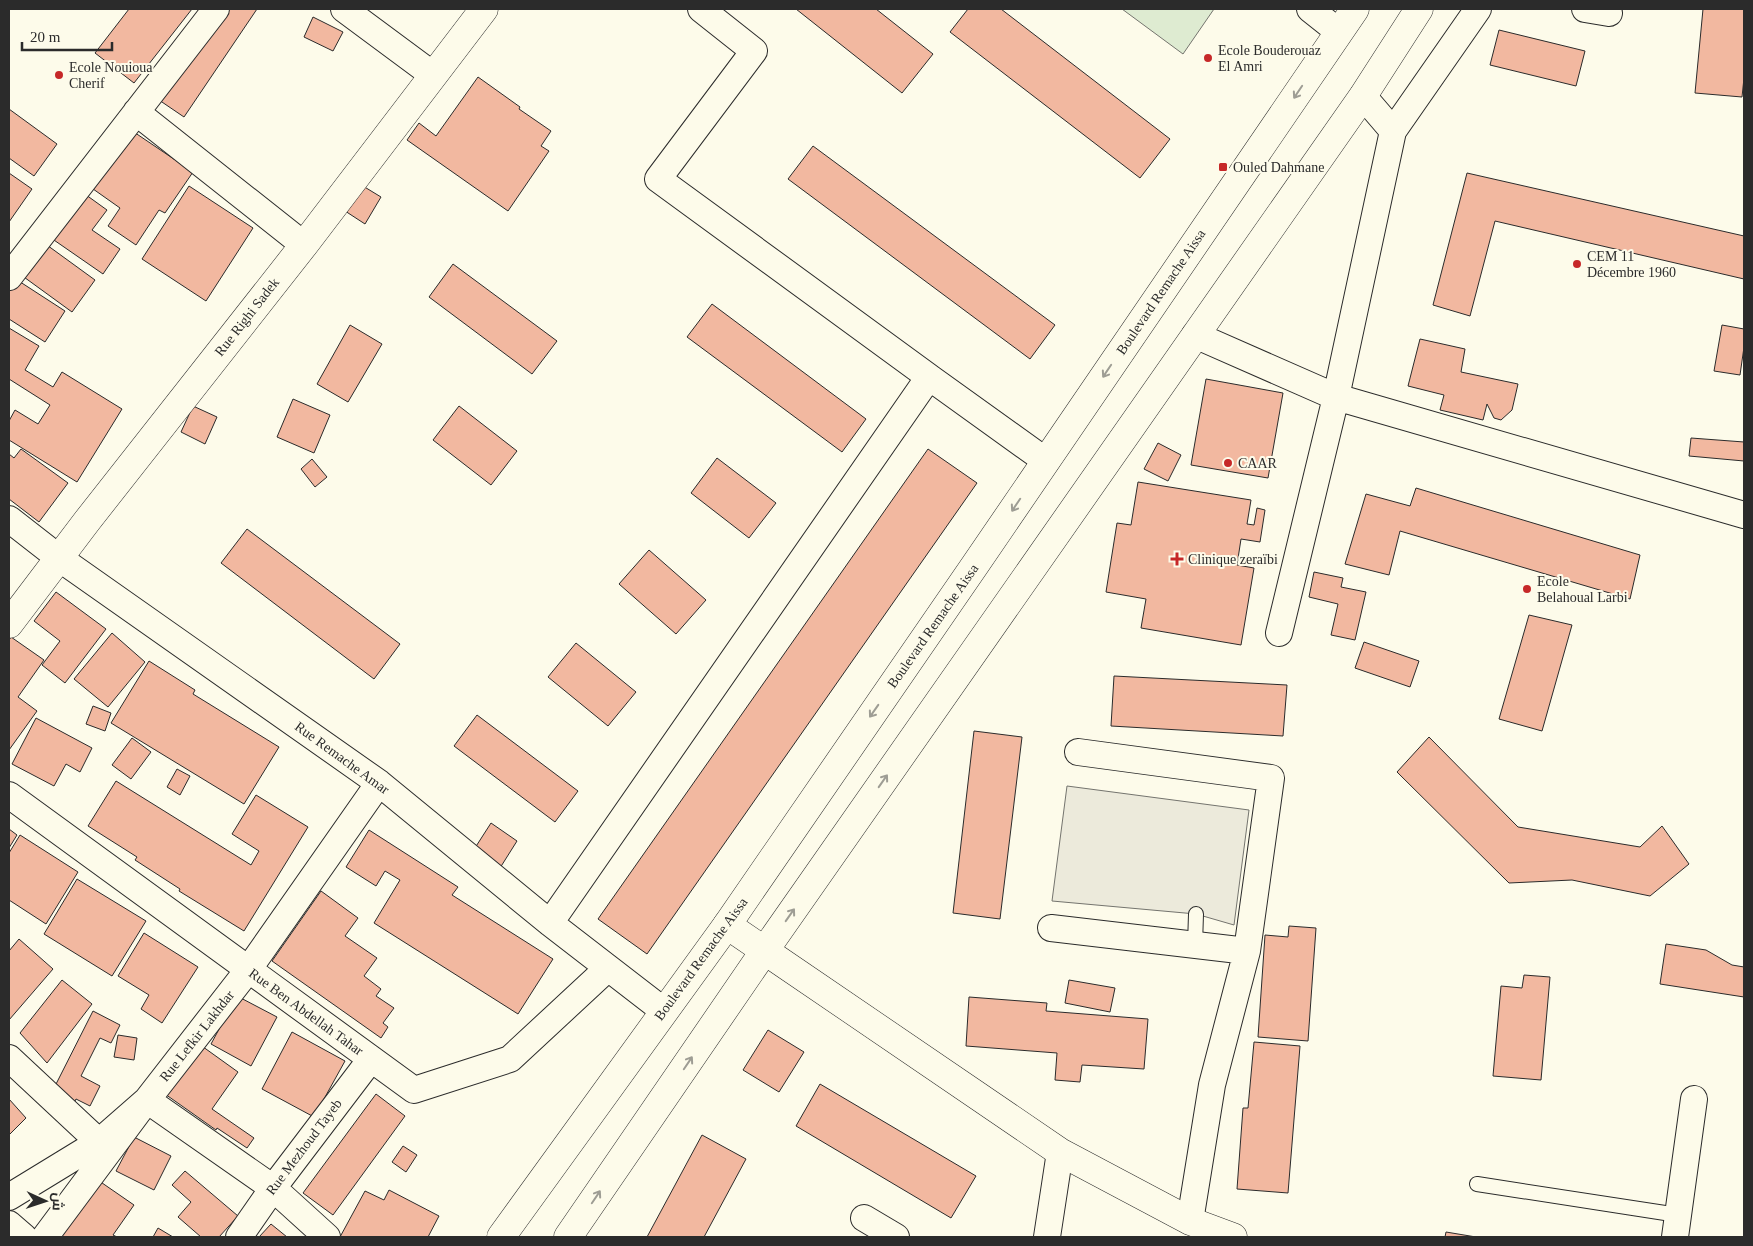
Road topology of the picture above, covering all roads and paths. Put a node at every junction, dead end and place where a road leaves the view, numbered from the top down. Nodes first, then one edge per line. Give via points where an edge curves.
1 (216, 9) edge
2 (344, 9) edge
3 (484, 9) edge
4 (701, 9) edge
5 (1310, 9) edge
6 (1355, 9) edge
7 (1419, 9) edge
8 (1478, 9) edge
9 (1339, 32) junction
10 (434, 76) junction
11 (1363, 96) junction
12 (136, 112) junction
13 (1392, 130) junction
14 (304, 245) junction
15 (9, 277) edge
16 (1195, 335) junction
17 (929, 377) junction
18 (1336, 397) junction
19 (1046, 461) junction
20 (1744, 515) edge
21 (9, 519) edge
22 (59, 558) junction
23 (9, 624) edge
24 (1279, 633) dead end
25 (1078, 752) dead end
26 (379, 783) junction
27 (9, 795) edge
28 (1196, 914) dead end
29 (550, 923) junction
30 (727, 924) junction
31 (1051, 928) dead end
32 (1196, 945) junction
33 (765, 950) junction
34 (1247, 951) junction
35 (608, 968) junction
36 (248, 970) junction
37 (664, 1011) junction
38 (9, 1058) edge
39 (370, 1059) junction
40 (1694, 1099) dead end
41 (147, 1100) junction
42 (99, 1142) junction
43 (1060, 1152) junction
44 (1477, 1184) dead end
45 (273, 1188) junction
46 (9, 1197) edge
47 (864, 1218) dead end
48 (1190, 1221) junction
49 (9, 1224) edge
50 (1677, 1226) edge
51 (24, 1237) edge
52 (45, 1237) edge
53 (239, 1237) edge
54 (327, 1237) edge
55 (501, 1237) edge
56 (568, 1237) edge
57 (896, 1237) edge
58 (1047, 1237) edge
59 (1233, 1237) edge

1 - 12 street
2 - 10 street
3 - 10 main road, Rue Righi Sadek
4 - 17 street via 754,51 658,179
5 - 9 street
6 - 9 main road, Boulevard Remache Aissa
7 - 11 main road
8 - 13 street
9 -> 19 main road, Boulevard Remache Aissa
10 - 14 main road, Rue Righi Sadek
11 - 13 street
11 - 16 main road
12 - 14 street
12 - 15 street
13 - 18 street
14 - 22 main road, Rue Righi Sadek
16 - 18 street
33 -> 16 main road
17 - 19 street
17 - 29 street
18 - 20 street
18 - 24 street
19 -> 30 main road, Boulevard Remache Aissa
21 - 22 street, Rue Remache Amar
22 - 23 main road, Rue Righi Sadek
22 - 26 street, Rue Remache Amar
25 - 34 street via 1271,778
26 - 29 street, Rue Remache Amar
26 - 36 street, Rue Lefkir Lakhdar
27 - 36 street, Rue Ben Abdellah Tahar
28 - 32 lane
29 - 35 street, Rue Remache Amar
30 - 33 main road
30 - 37 main road, Boulevard Remache Aissa
31 - 32 street
32 - 34 street
33 - 43 main road
56 -> 33 main road
34 - 48 street via 1212,1086
35 - 37 street, Rue Remache Amar
35 - 39 street, Rue Ben Abdellah Tahar via 510,1059 414,1090
36 - 39 street, Rue Ben Abdellah Tahar
36 - 41 street, Rue Lefkir Lakhdar
37 - 55 main road, Boulevard Remache Aissa
38 - 42 street
39 - 45 street, Rue Mezhoud Tayeb
40 - 50 street
41 - 42 street, Rue Lefkir Lakhdar
41 - 45 street
41 - 52 street
42 - 46 street, Rue Lefkir Lakhdar
43 - 48 main road
43 - 58 street
44 - 50 lane
45 - 53 street, Rue Mezhoud Tayeb
45 - 54 street
47 - 57 street
48 - 59 main road
49 - 51 street

